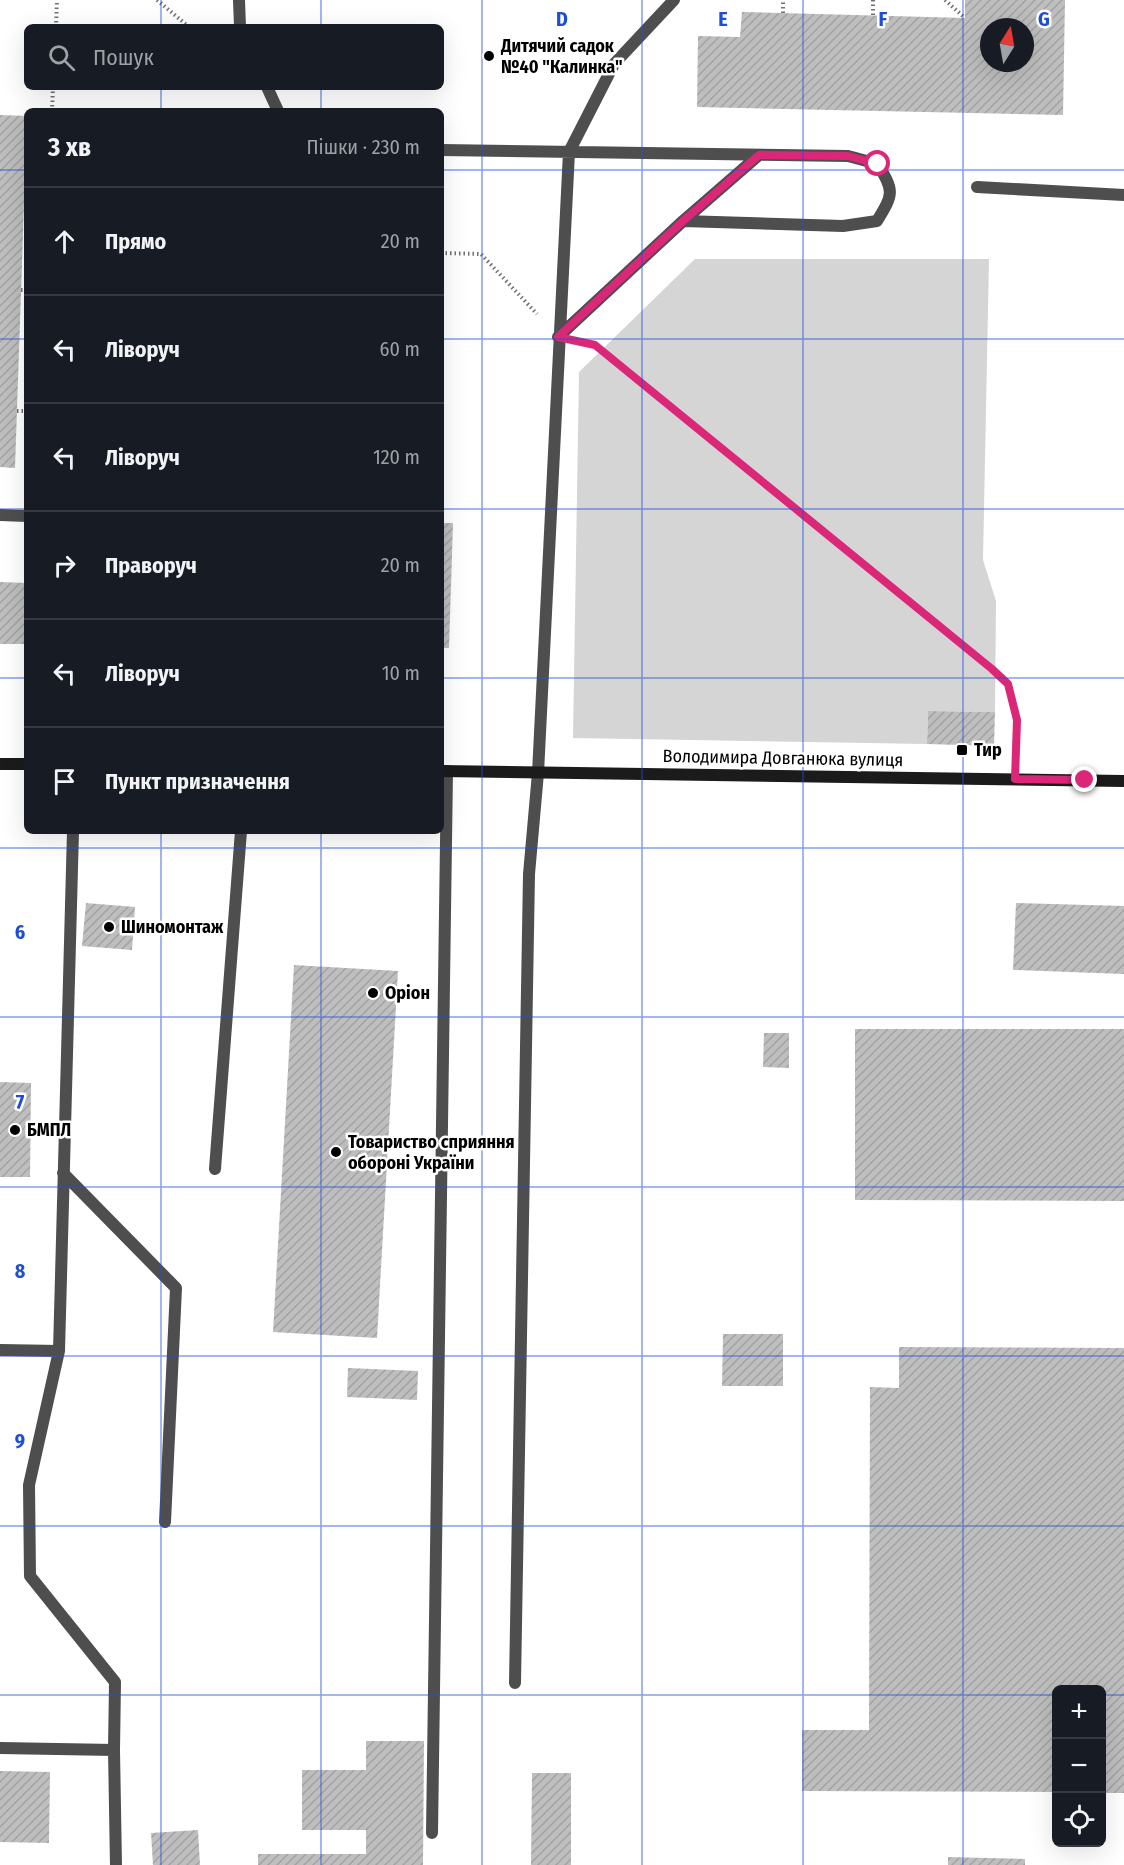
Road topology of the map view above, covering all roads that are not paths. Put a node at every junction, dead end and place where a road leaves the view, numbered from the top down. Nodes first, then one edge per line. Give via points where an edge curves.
1 (239, 0) edge
2 (674, 0) edge
3 (240, 24) edge
4 (268, 90) edge
5 (277, 108) edge
6 (444, 150) edge
7 (569, 152) junction
8 (759, 155) junction
9 (977, 187) dead end
10 (1124, 195) edge
11 (683, 221) junction
12 (558, 337) junction
13 (0, 515) edge
14 (24, 516) edge
15 (0, 764) edge
16 (24, 764) edge
17 (444, 771) edge
18 (538, 773) junction
19 (1124, 781) edge
20 (73, 834) edge
21 (241, 834) edge
22 (443, 834) edge
23 (215, 1169) dead end
24 (63, 1173) junction
25 (0, 1350) edge
26 (59, 1351) junction
27 (165, 1522) dead end
28 (515, 1683) dead end
29 (0, 1748) edge
30 (114, 1750) junction
31 (432, 1833) dead end
32 (116, 1865) edge

1 - 3 lane
2 - 7 lane via 614,64
4 - 5 lane
6 - 7 lane
7 - 8 lane
7 - 12 lane
8 - 11 lane
8 - 11 lane via 848,156 878,164 890,185 889,202 878,221 843,226
9 - 10 lane
11 - 12 lane
12 - 18 lane
13 - 14 lane
15 - 16 main road
17 - 18 main road, Володимира Довганюка вулиця
18 - 19 main road, Володимира Довганюка вулиця
18 - 28 lane via 529,874
20 - 24 lane
21 - 23 lane
22 - 31 lane
24 - 26 lane
24 - 27 lane via 176,1288
25 - 26 lane
26 - 30 lane via 29,1485 30,1576 115,1682
29 - 30 lane
30 - 32 lane

